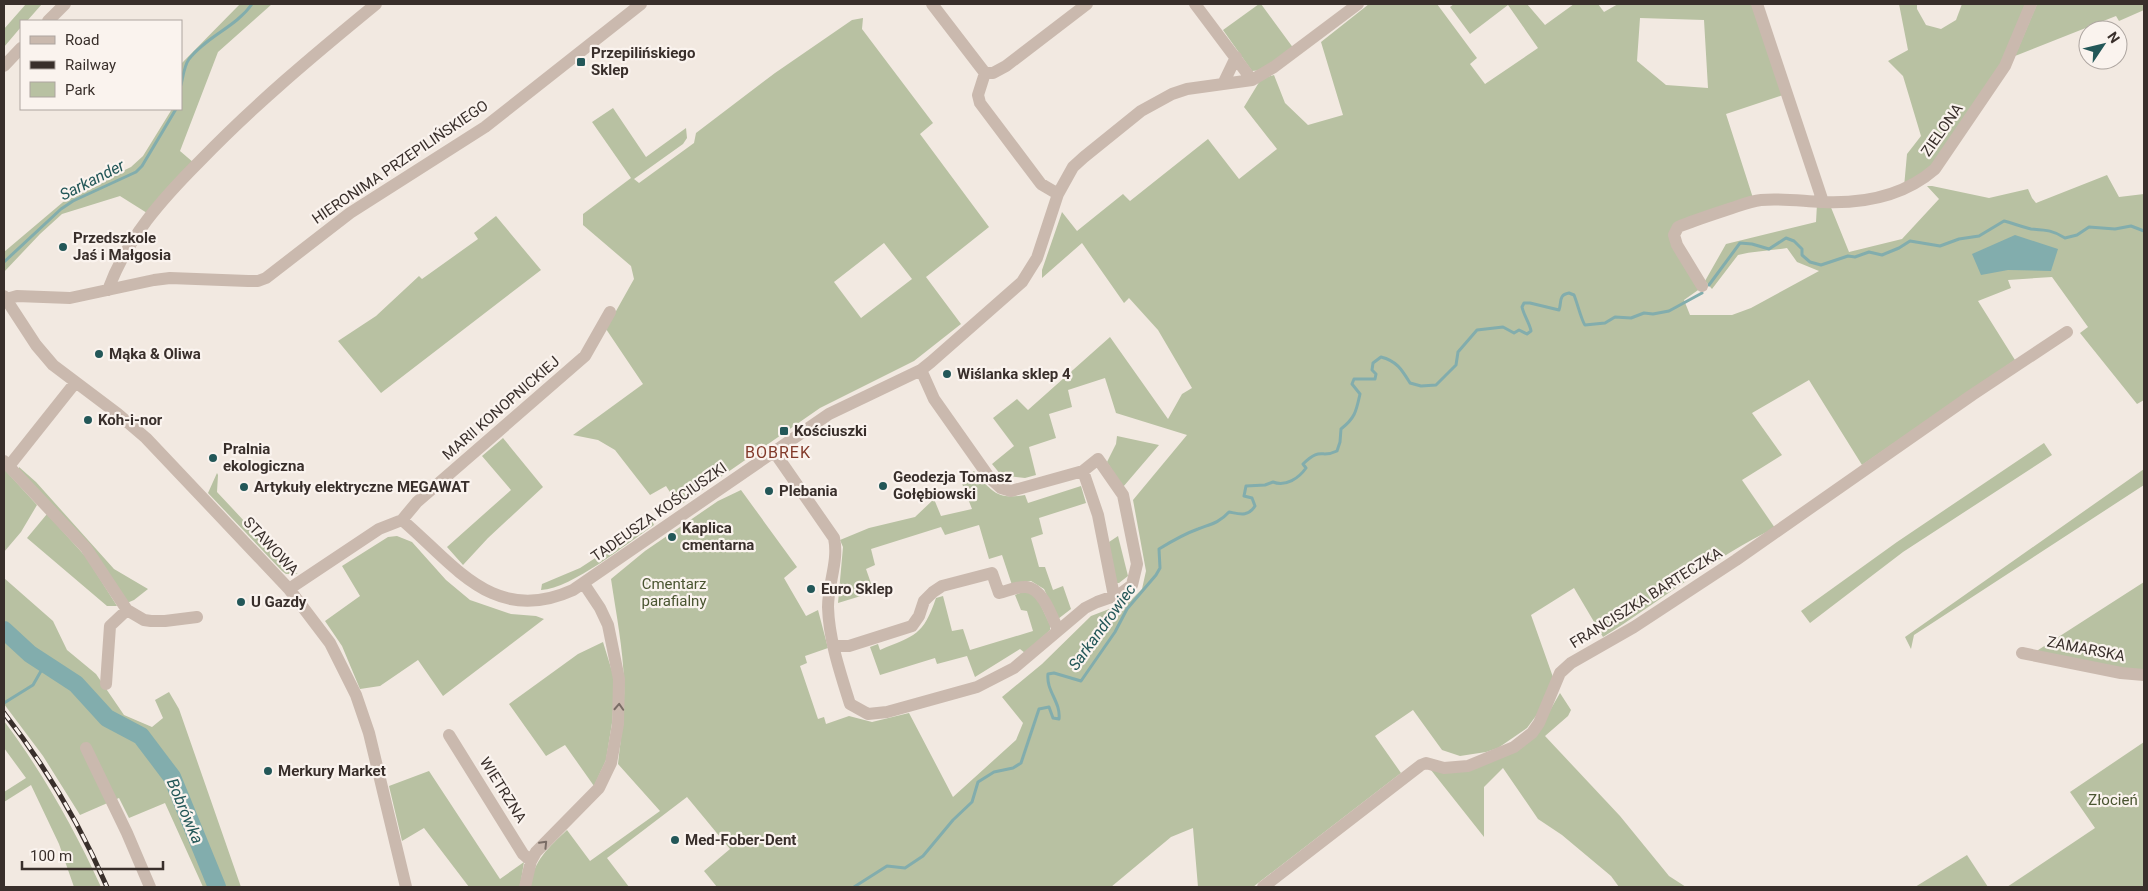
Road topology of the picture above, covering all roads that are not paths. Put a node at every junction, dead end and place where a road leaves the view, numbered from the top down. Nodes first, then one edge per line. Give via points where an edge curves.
1 (65, 4) edge
2 (376, 4) edge
3 (641, 4) edge
4 (932, 4) edge
5 (1087, 4) edge
6 (1195, 4) edge
7 (1358, 4) edge
8 (1757, 4) edge
9 (2031, 4) edge
10 (49, 20) edge
11 (20, 49) edge
12 (1236, 57) junction
13 (4, 66) edge
14 (985, 73) junction
15 (1252, 80) junction
16 (1223, 84) junction
17 (1058, 194) junction
18 (1823, 202) junction
19 (1702, 286) dead end
20 (108, 290) junction
21 (5, 297) edge
22 (610, 312) dead end
23 (2068, 332) dead end
24 (921, 370) junction
25 (75, 382) junction
26 (774, 453) junction
27 (6, 463) edge
28 (1083, 471) junction
29 (402, 520) junction
30 (584, 584) junction
31 (289, 589) junction
32 (1114, 596) junction
33 (126, 610) junction
34 (197, 617) dead end
35 (1058, 630) junction
36 (834, 646) junction
37 (2022, 653) dead end
38 (2144, 675) edge
39 (106, 684) dead end
40 (449, 735) dead end
41 (86, 748) dead end
42 (531, 861) junction
43 (150, 887) edge
44 (406, 887) edge
45 (525, 887) edge
46 (1264, 887) edge

1 - 10 street
2 - 20 street via 271,92 174,187 141,228 117,266
3 - 20 street, HIERONIMA PRZEPILIŃSKIEGO via 485,127 350,212 266,278 248,282 170,278
4 - 14 street
5 - 14 street via 1006,66 993,73
6 - 12 street
7 - 15 street, TADEUSZA KOŚCIUSZKI
8 - 18 street
9 - 18 street, ZIELONA via 2005,66 1935,169 1912,186 1884,196 1855,202
11 - 13 street
12 - 15 street
12 - 16 street
14 - 17 street via 978,95 980,103 1042,184
15 - 16 street, TADEUSZA KOŚCIUSZKI
16 - 17 street, TADEUSZA KOŚCIUSZKI via 1172,94 1141,111 1073,167
17 - 24 street, TADEUSZA KOŚCIUSZKI via 1037,258 1022,282
18 - 19 street, ZIELONA via 1758,200 1678,227 1674,235 1677,245
20 - 21 street, HIERONIMA PRZEPILIŃSKIEGO via 70,298
21 - 25 street, STAWOWA via 36,345 53,365
22 - 29 street, MARII KONOPNICKIEJ via 585,356 417,502
23 - 46 street, FRANCISZKA BARTECZKA via 1964,400 1736,560 1571,664 1560,673 1539,723 1514,747 1468,766 1444,768 1426,763 1421,765
24 - 26 street, TADEUSZA KOŚCIUSZKI via 844,406
24 - 28 street via 947,419 989,477 1002,488 1011,491
25 - 27 street
25 - 31 street, STAWOWA via 146,438
26 - 30 street, TADEUSZA KOŚCIUSZKI
26 - 36 street via 834,538 837,552 828,606
27 - 33 street via 86,548
28 - 32 street via 1098,515
28 - 32 street via 1098,458 1123,495 1137,564 1132,585
29 - 30 street, TADEUSZA KOŚCIUSZKI via 432,545 450,567 481,589 512,599 548,600
29 - 31 street via 379,529
42 -> 30 street via 599,788 611,763 618,724 619,679 608,625
31 - 44 street, STAWOWA via 330,642 356,695 370,733
32 - 35 street via 1085,608
33 - 34 street via 151,621
33 - 39 street via 110,626
35 - 36 street via 1034,589 1026,587 998,593 992,572 942,586 933,592 924,601 912,626 849,646
35 - 36 street via 1014,668 976,687 887,712 868,714 850,704
37 - 38 street, ZAMARSKA
40 - 42 street, WIETRZNA via 523,854
41 - 43 street
42 - 45 street

